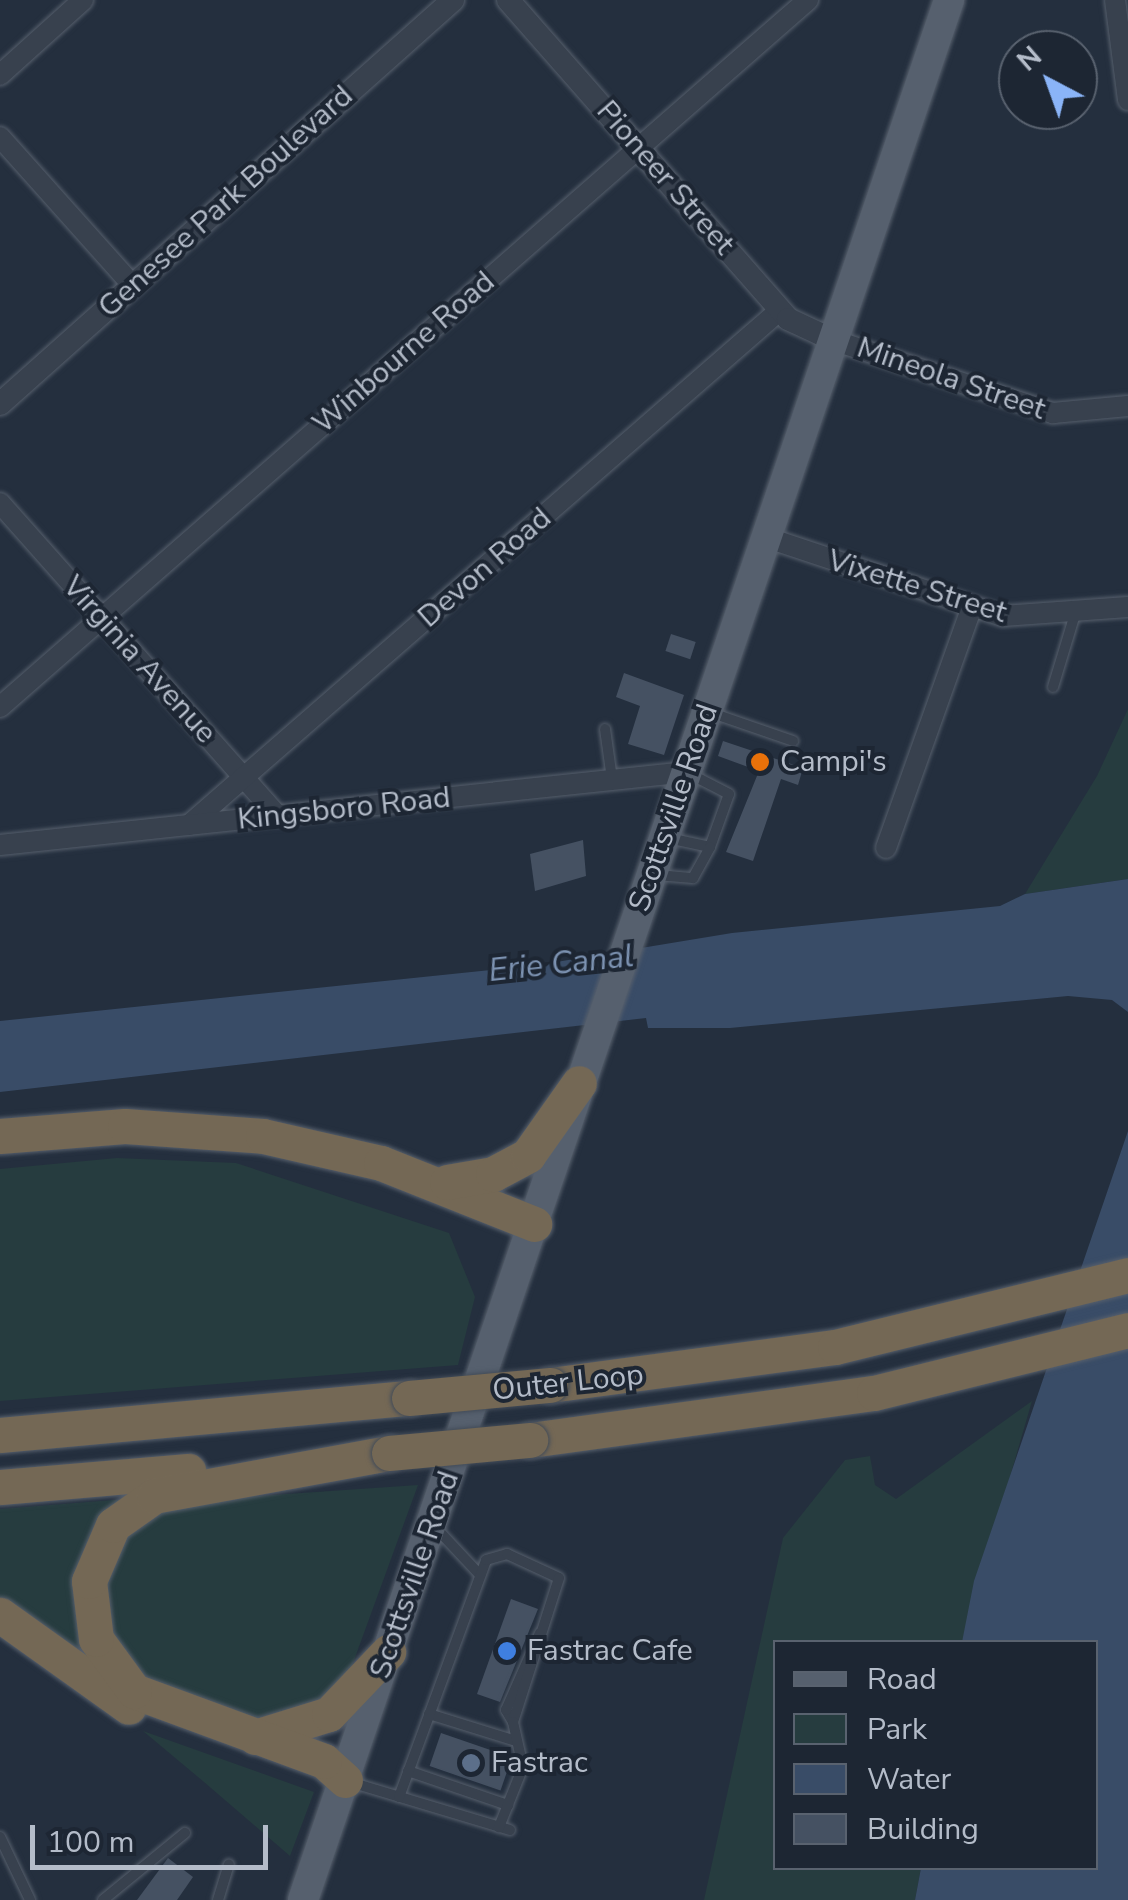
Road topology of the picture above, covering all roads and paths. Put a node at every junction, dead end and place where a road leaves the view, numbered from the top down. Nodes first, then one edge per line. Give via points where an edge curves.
1 (83, 0) edge
2 (453, 0) edge
3 (508, 0) edge
4 (808, 0) edge
5 (949, 0) edge
6 (1115, 0) edge
7 (0, 74) edge
8 (1128, 100) edge
9 (0, 137) edge
10 (640, 147) junction
11 (133, 286) junction
12 (780, 310) junction
13 (834, 340) junction
14 (0, 404) edge
15 (1128, 406) edge
16 (0, 503) edge
17 (768, 538) junction
18 (1128, 607) edge
19 (970, 609) junction
20 (1076, 614) junction
21 (102, 618) junction
22 (1053, 686) dead end
23 (0, 706) edge
24 (708, 712) junction
25 (605, 728) dead end
26 (793, 742) dead end
27 (687, 772) junction
28 (245, 779) junction
29 (612, 780) junction
30 (278, 816) junction
31 (188, 825) junction
32 (664, 837) junction
33 (0, 845) edge
34 (710, 847) junction
35 (886, 848) dead end
36 (651, 874) junction
37 (580, 1083) junction
38 (0, 1136) edge
39 (0, 1152) edge
40 (432, 1180) junction
41 (534, 1224) junction
42 (1128, 1275) edge
43 (1128, 1330) edge
44 (0, 1419) edge
45 (170, 1420) junction
46 (0, 1435) edge
47 (388, 1453) junction
48 (0, 1487) edge
49 (434, 1520) junction
50 (480, 1575) junction
51 (0, 1614) edge
52 (388, 1652) junction
53 (429, 1714) junction
54 (460, 1724) junction
55 (479, 1730) junction
56 (249, 1736) junction
57 (498, 1736) junction
58 (454, 1738) dead end
59 (516, 1741) junction
60 (474, 1744) dead end
61 (493, 1751) dead end
62 (408, 1771) junction
63 (345, 1780) junction
64 (399, 1797) junction
65 (508, 1805) junction
66 (185, 1833) dead end
67 (0, 1837) edge
68 (229, 1865) dead end
69 (30, 1900) edge
70 (103, 1900) edge
71 (218, 1900) edge
72 (303, 1900) edge

1 - 7 street
2 - 11 street, Genesee Park Boulevard
3 - 10 street, Pioneer Street
4 - 10 street, Winbourne Road
5 - 13 main road, Scottsville Road
6 - 8 street
9 - 11 street
10 - 12 street, Pioneer Street
10 - 21 street, Winbourne Road
11 - 14 street, Genesee Park Boulevard
12 - 13 street, Pioneer Street
12 - 28 street, Devon Road
13 - 15 street, Mineola Street via 1058,415
13 - 17 main road, Scottsville Road
16 - 21 street, Virginia Avenue
17 - 19 street, Vixette Street
17 - 24 main road, Scottsville Road
18 - 20 street, Vixette Street
19 - 20 street, Vixette Street via 1022,619
19 - 35 street
20 - 22 lane
21 - 23 street, Winbourne Road
21 - 28 street, Virginia Avenue
24 - 26 lane
24 - 27 main road, Scottsville Road
25 - 29 lane
27 - 29 street, Kingsboro Road
27 - 32 main road, Scottsville Road
27 - 34 lane via 716,779 729,794
28 - 30 street, Virginia Avenue
28 - 31 street, Devon Road
29 - 30 street, Kingsboro Road
30 - 31 street, Kingsboro Road
31 - 33 street, Kingsboro Road
32 - 34 lane
32 - 36 main road, Scottsville Road
34 - 36 lane via 694,878
36 - 37 main road, Scottsville Road
37 - 40 highway via 549,1134 516,1162 467,1181
37 - 41 main road, Scottsville Road
38 - 40 highway via 101,1126 218,1130
39 - 41 highway via 135,1142 223,1147 335,1170 495,1222
40 - 41 highway
41 - 49 main road, Scottsville Road
42 - 45 highway, Outer Loop, bridge via 951,1323 707,1368
43 - 47 highway, Outer Loop, bridge via 902,1387 684,1424
44 - 45 highway
45 - 46 highway, Outer Loop
47 - 48 highway, Outer Loop
47 - 56 highway via 154,1496 102,1542 89,1611 114,1671 151,1700
49 - 50 lane via 458,1560
49 - 52 main road, Scottsville Road
50 - 53 lane
50 - 59 lane via 486,1560 507,1554 559,1578 506,1710
51 - 63 highway via 158,1724 308,1776
52 - 56 highway via 329,1714 291,1732
52 - 63 main road, Scottsville Road
53 - 54 lane
53 - 62 lane
54 - 55 lane
54 - 58 lane
55 - 57 lane
55 - 60 lane
56 - 63 highway via 324,1760
57 - 59 lane
57 - 61 lane
59 - 65 lane via 524,1767
62 - 64 lane
62 - 65 lane via 461,1783
63 - 64 lane
63 - 72 main road, Scottsville Road
64 - 65 lane via 505,1829
66 - 70 lane
67 - 69 lane
68 - 71 lane

